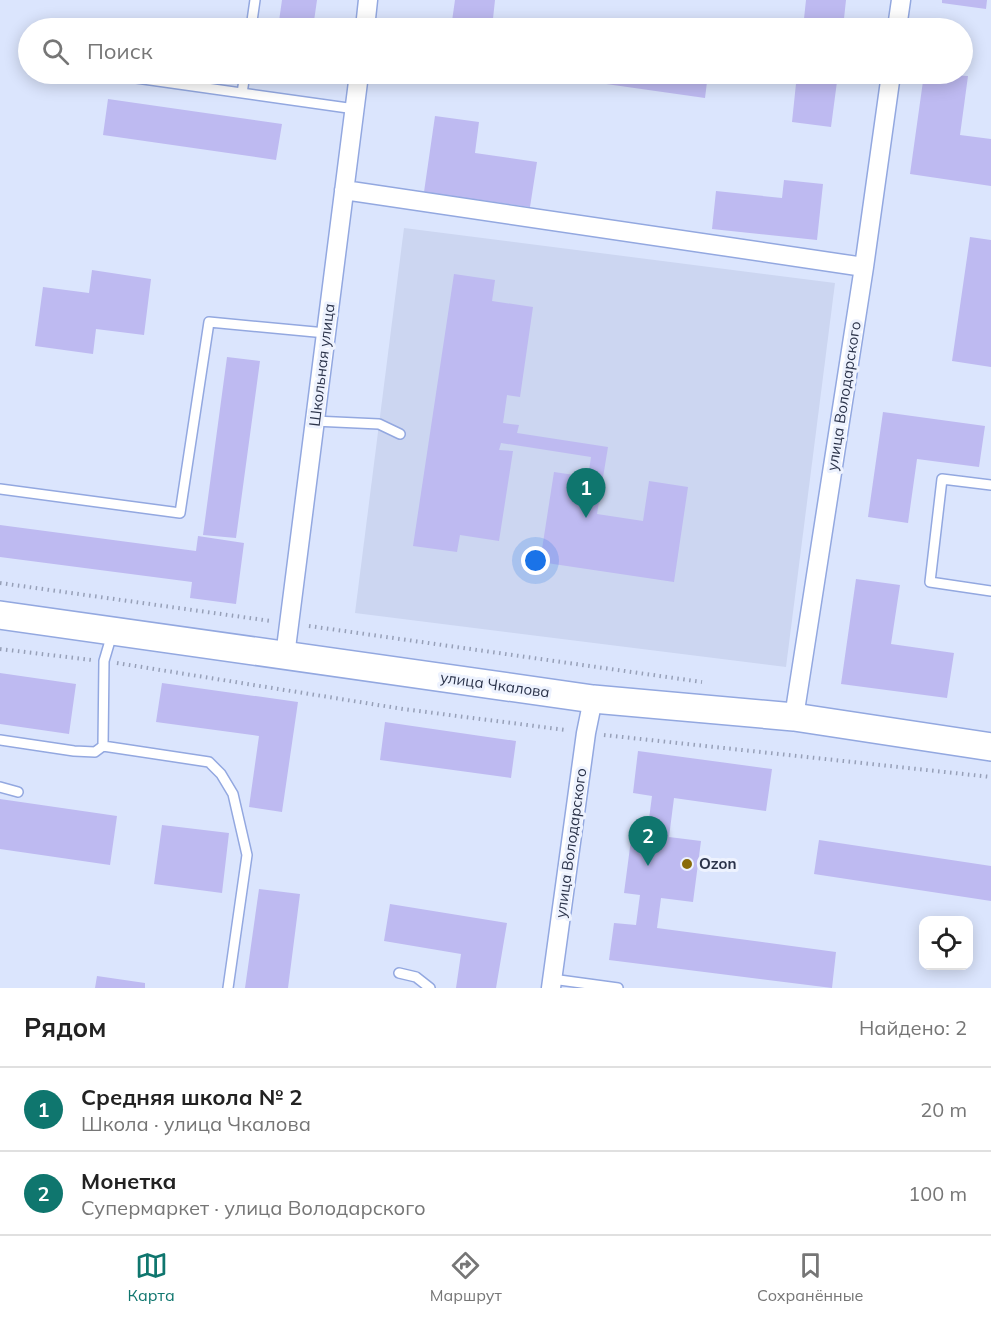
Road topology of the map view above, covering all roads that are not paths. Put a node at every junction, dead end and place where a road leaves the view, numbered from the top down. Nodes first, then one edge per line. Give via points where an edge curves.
1 (255, 0) edge
2 (369, 0) edge
3 (901, 0) edge
4 (252, 18) edge
5 (366, 18) edge
6 (898, 18) edge
7 (178, 84) edge
8 (243, 84) edge
9 (358, 84) edge
10 (890, 84) edge
11 (242, 93) junction
12 (355, 109) junction
13 (344, 190) junction
14 (864, 267) junction
15 (326, 333) junction
16 (314, 421) junction
17 (400, 434) dead end
18 (991, 485) edge
19 (0, 489) edge
20 (991, 591) edge
21 (0, 615) edge
22 (113, 632) junction
23 (285, 656) junction
24 (593, 699) junction
25 (794, 717) junction
26 (0, 740) edge
27 (103, 746) junction
28 (991, 747) edge
29 (0, 788) edge
30 (18, 792) dead end
31 (399, 973) dead end
32 (551, 984) edge
33 (228, 988) edge
34 (430, 988) edge
35 (618, 988) edge

1 - 4 lane
2 - 5 street
3 - 6 street
7 - 11 lane
8 - 11 lane
9 - 12 street, Школьная улица
10 - 14 street, улица Володарского
11 - 12 lane
12 - 13 street, Школьная улица
13 - 14 street
13 - 15 street, Школьная улица
14 - 25 street, улица Володарского
15 - 16 street, Школьная улица
15 - 19 lane via 209,322 180,513
16 - 17 lane via 379,424
16 - 23 street, Школьная улица
18 - 20 lane via 942,478 930,582
21 - 22 street, улица Чкалова
22 - 23 street, улица Чкалова
22 - 27 lane via 104,661
23 - 24 street, улица Чкалова
24 - 25 street, улица Чкалова
24 - 32 street, улица Володарского
25 - 28 street, улица Чкалова
26 - 27 lane via 74,751 95,752
27 - 33 lane via 209,762 233,794 247,855
29 - 30 lane
31 - 34 lane via 416,977
32 - 35 lane

